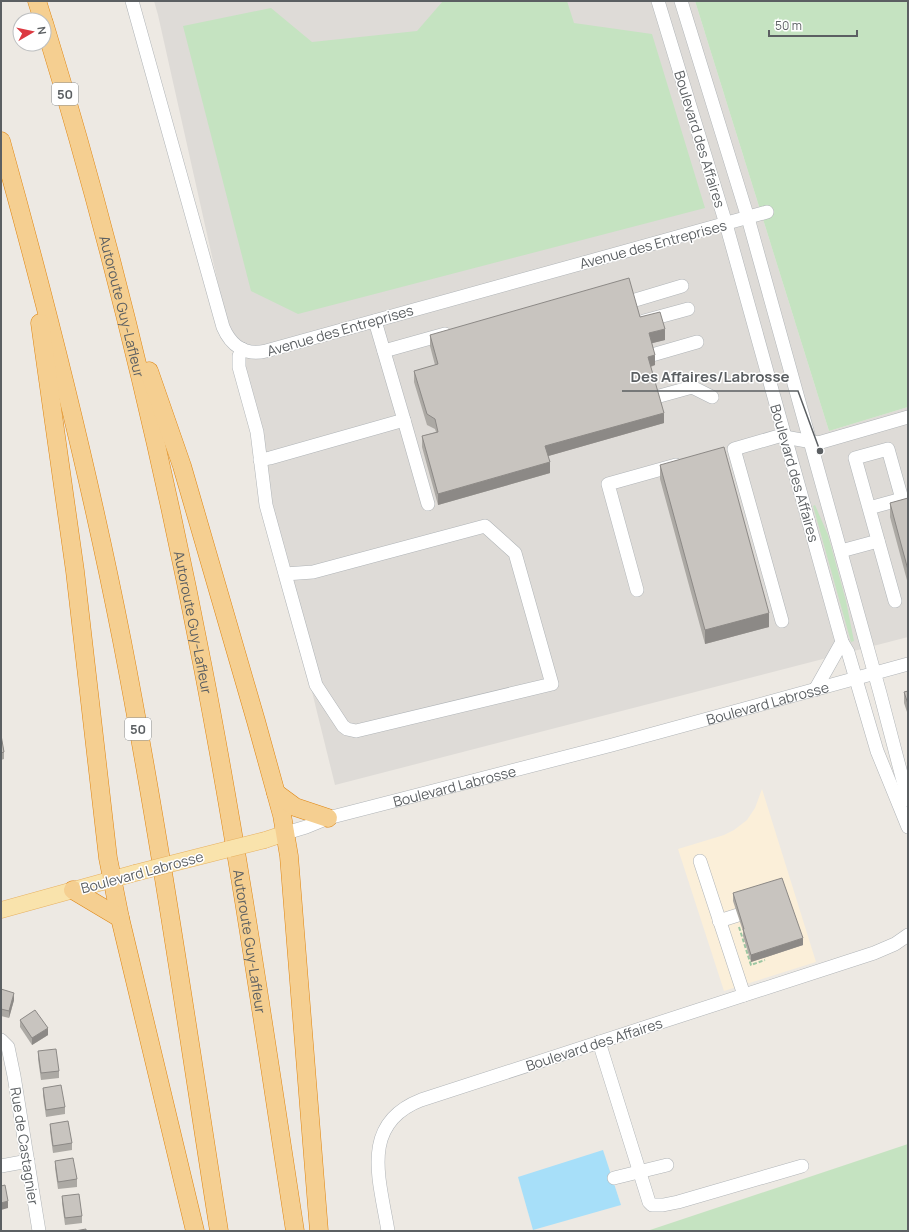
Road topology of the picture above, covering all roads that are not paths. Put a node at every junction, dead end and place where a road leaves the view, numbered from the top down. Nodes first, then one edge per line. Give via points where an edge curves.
1 (37, 1) edge
2 (132, 1) edge
3 (658, 1) edge
4 (681, 1) edge
5 (40, 12) edge
6 (52, 50) edge
7 (1, 141) edge
8 (767, 212) dead end
9 (748, 218) junction
10 (726, 224) junction
11 (26, 233) junction
12 (110, 257) junction
13 (682, 286) dead end
14 (632, 301) edge
15 (688, 309) dead end
16 (375, 320) junction
17 (639, 323) edge
18 (445, 334) edge
19 (697, 342) dead end
20 (242, 350) junction
21 (384, 351) junction
22 (652, 355) edge
23 (656, 396) edge
24 (712, 397) dead end
25 (908, 417) edge
26 (404, 420) junction
27 (785, 437) junction
28 (810, 442) junction
29 (734, 449) junction
30 (719, 453) edge
31 (260, 460) junction
32 (689, 462) edge
33 (428, 504) dead end
34 (869, 508) junction
35 (878, 541) junction
36 (841, 551) junction
37 (285, 574) junction
38 (637, 590) dead end
39 (895, 601) dead end
40 (782, 621) dead end
41 (842, 642) junction
42 (908, 664) edge
43 (875, 673) junction
44 (856, 679) junction
45 (815, 690) junction
46 (276, 793) junction
47 (904, 794) edge
48 (328, 818) junction
49 (908, 827) edge
50 (286, 833) junction
51 (700, 861) dead end
52 (112, 879) junction
53 (73, 890) junction
54 (1, 910) edge
55 (738, 915) edge
56 (120, 918) junction
57 (719, 921) junction
58 (908, 935) edge
59 (744, 995) junction
60 (1, 1040) edge
61 (599, 1042) junction
62 (28, 1161) junction
63 (667, 1164) dead end
64 (1, 1166) edge
65 (802, 1166) dead end
66 (640, 1172) junction
67 (614, 1178) dead end
68 (39, 1231) edge
69 (195, 1231) edge
70 (219, 1231) edge
71 (295, 1231) edge
72 (319, 1231) edge
73 (388, 1231) edge

1 - 5 highway
2 - 20 street via 223,327 230,340
3 - 10 street, Boulevard des Affaires
4 - 9 street, Boulevard des Affaires
6 - 12 highway, Autoroute Guy-Lafleur / 50
7 - 11 highway, 50
8 - 9 street, Avenue des Entreprises
9 - 10 street, Avenue des Entreprises
9 - 28 street, Boulevard des Affaires
10 - 16 street, Avenue des Entreprises
10 - 27 street, Boulevard des Affaires
11 - 52 highway via 66,495
11 - 70 highway, 50 via 77,432 123,645
12 - 46 highway via 182,466
12 - 71 highway, Autoroute Guy-Lafleur / 50 via 162,470 203,670
13 - 14 street
15 - 17 street
16 - 20 street, Avenue des Entreprises via 260,353
16 - 21 street
18 - 21 street
19 - 22 street
20 - 31 street via 239,367 256,427
21 - 26 street
23 - 24 street via 692,387
25 - 28 street via 818,443
26 - 31 street
26 - 33 street
27 - 28 street
27 - 29 street via 779,436
27 - 41 street, Boulevard des Affaires
28 - 36 street, Boulevard des Affaires
29 - 30 street
29 - 40 street
31 - 37 street via 266,505
32 - 38 street via 608,484
34 - 34 street via 854,458 888,449 902,499
34 - 35 street
35 - 36 street
35 - 39 street
36 - 43 street, Boulevard des Affaires
37 - 37 street via 316,685 347,729 356,731 552,684 515,553 485,526 314,572
41 - 44 street, Boulevard des Affaires via 848,652
41 - 45 street
42 - 43 street, Boulevard Labrosse
43 - 44 street, Boulevard Labrosse
43 - 47 street, Boulevard des Affaires
44 - 45 street, Boulevard Labrosse
44 - 47 street, Boulevard des Affaires via 878,751
45 - 48 street, Boulevard Labrosse
46 - 48 highway via 295,807
46 - 50 highway
47 - 49 street, Boulevard des Affaires
48 - 50 street, Boulevard Labrosse
50 - 52 main road, Boulevard Labrosse, bridge
50 - 72 highway via 290,856
51 - 57 street
52 - 53 main road, Boulevard Labrosse
52 - 56 highway
53 - 54 main road, Boulevard Labrosse
53 - 56 highway
55 - 57 street
56 - 69 highway
57 - 59 street
58 - 59 street, Boulevard des Affaires via 883,950
59 - 61 street, Boulevard des Affaires
60 - 62 street, Rue de Castagnier via 8,1047
61 - 66 street
61 - 73 street, Boulevard des Affaires via 421,1100 399,1112 384,1132 377,1157
62 - 64 street
62 - 68 street, Rue de Castagnier
63 - 66 street
65 - 66 street via 657,1206 649,1202
66 - 67 street

